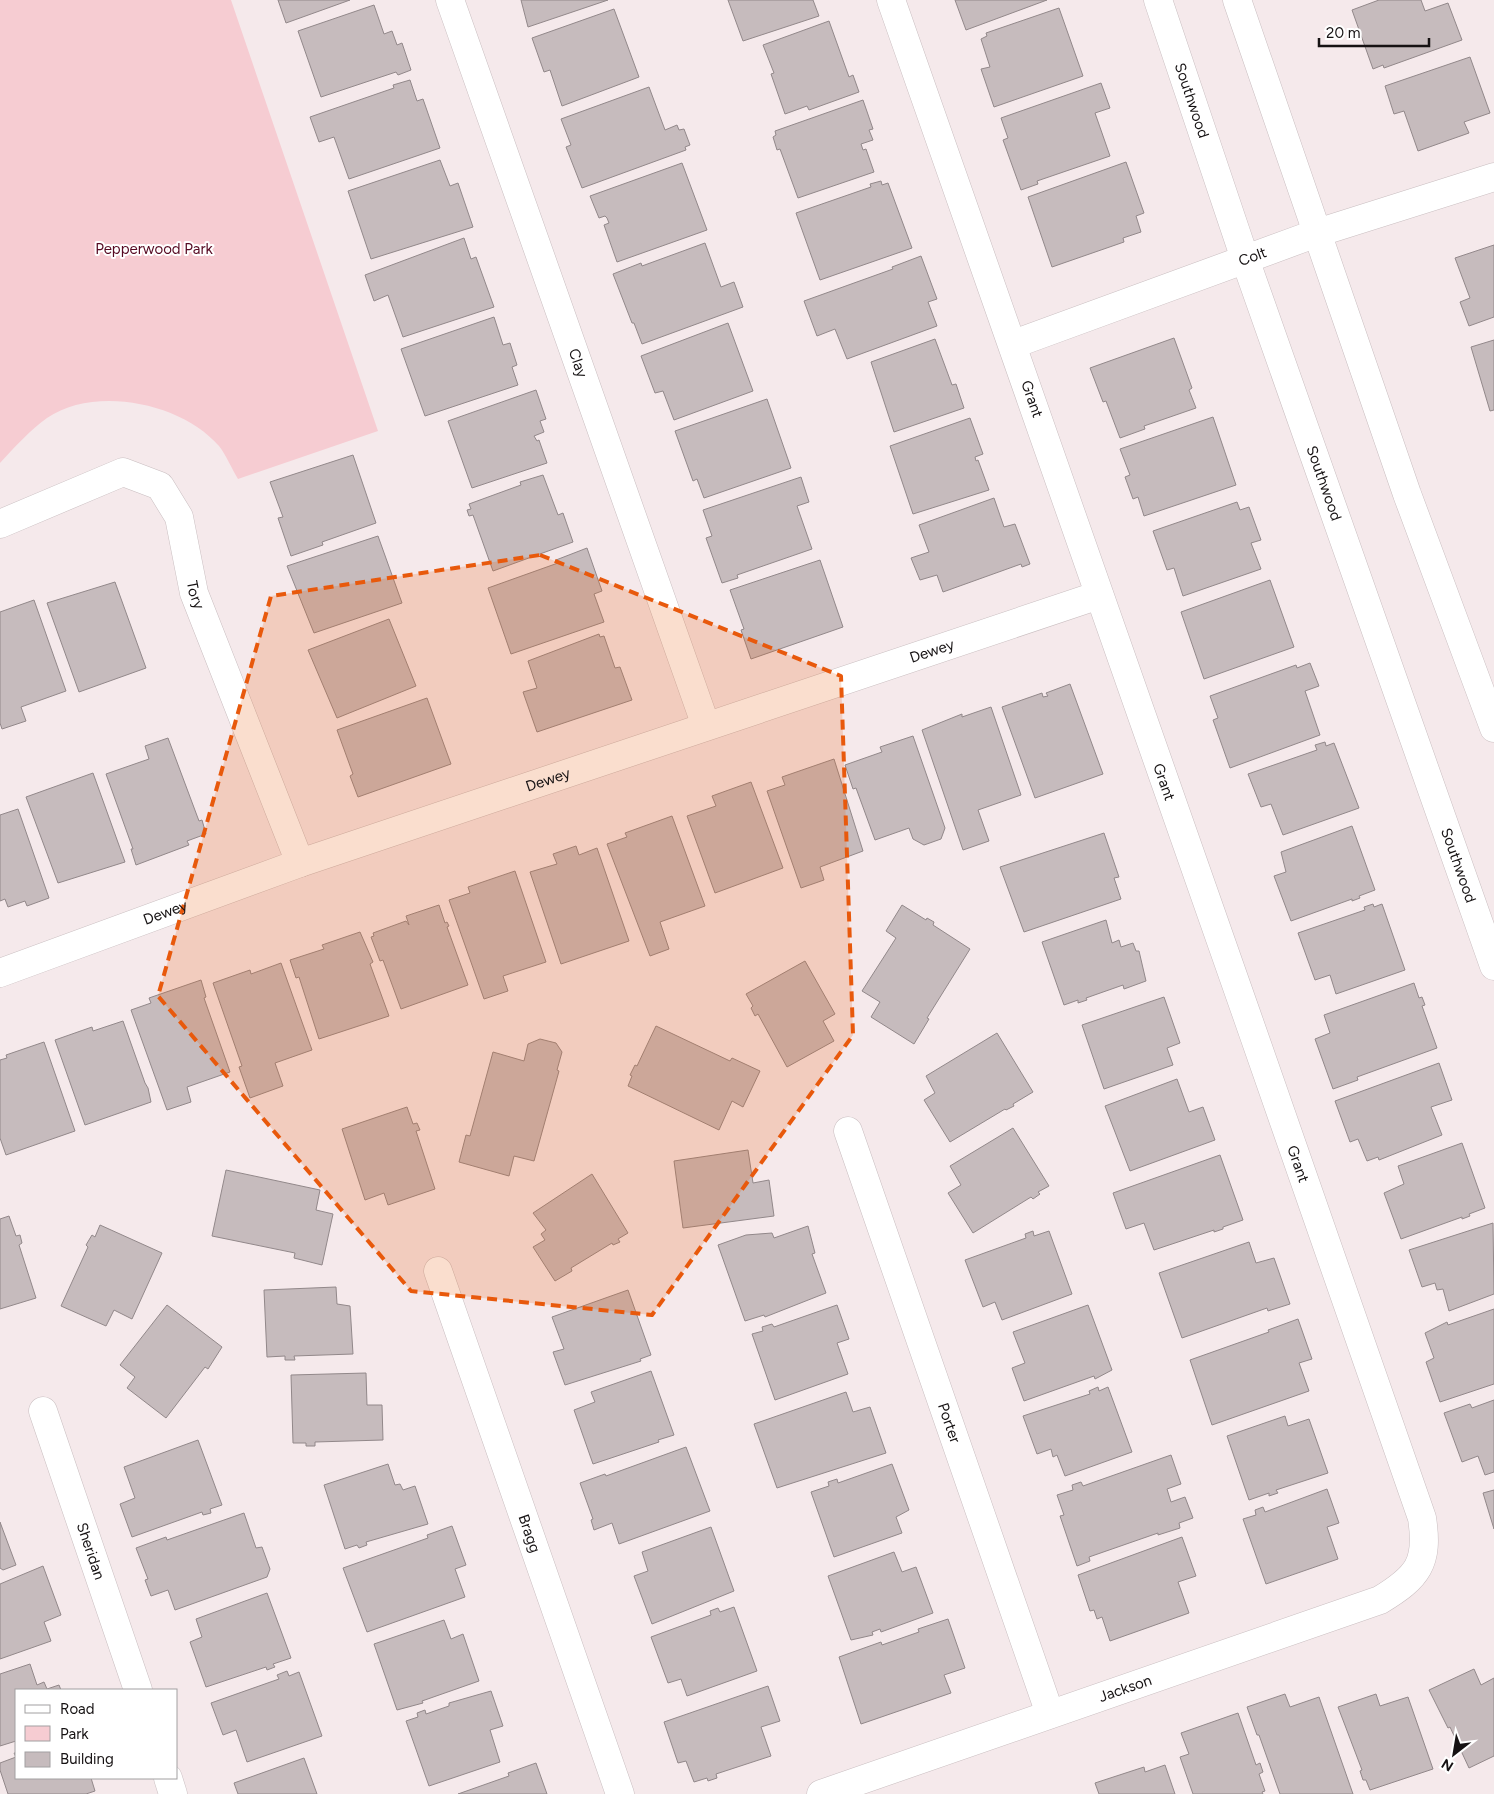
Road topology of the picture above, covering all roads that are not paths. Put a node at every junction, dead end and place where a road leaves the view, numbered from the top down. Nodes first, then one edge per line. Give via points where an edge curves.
1 (450, 0) edge
2 (891, 0) edge
3 (1158, 0) edge
4 (1237, 0) edge
5 (1494, 177) edge
6 (1317, 233) junction
7 (1245, 259) junction
8 (1014, 344) junction
9 (0, 524) edge
10 (1099, 595) junction
11 (706, 726) junction
12 (1494, 728) edge
13 (300, 863) junction
14 (1494, 966) edge
15 (0, 973) edge
16 (848, 1131) dead end
17 (438, 1271) dead end
18 (44, 1411) dead end
19 (1420, 1566) joint
20 (138, 1689) edge
21 (1050, 1714) junction
22 (168, 1779) edge
23 (173, 1794) edge
24 (620, 1794) edge
25 (821, 1794) edge

1 - 11 street, Clay
2 - 8 street, Grant
3 - 7 street, Southwood
4 - 6 street
5 - 6 street, Colt
6 - 7 street, Colt
6 - 12 street via 1407,494
7 - 8 street, Colt
7 - 14 street, Southwood
8 - 10 street, Grant
9 - 13 street, Tory via 124,472 160,486 179,516 194,593
10 - 11 street, Dewey
10 - 19 street, Grant via 1422,1518 1426,1543
11 - 13 street, Dewey
13 - 15 street, Dewey
16 - 21 street, Porter
17 - 24 street, Bragg
18 - 20 street, Sheridan
19 - 21 street, Jackson via 1403,1586 1380,1600
21 - 25 street, Jackson
22 - 23 street

